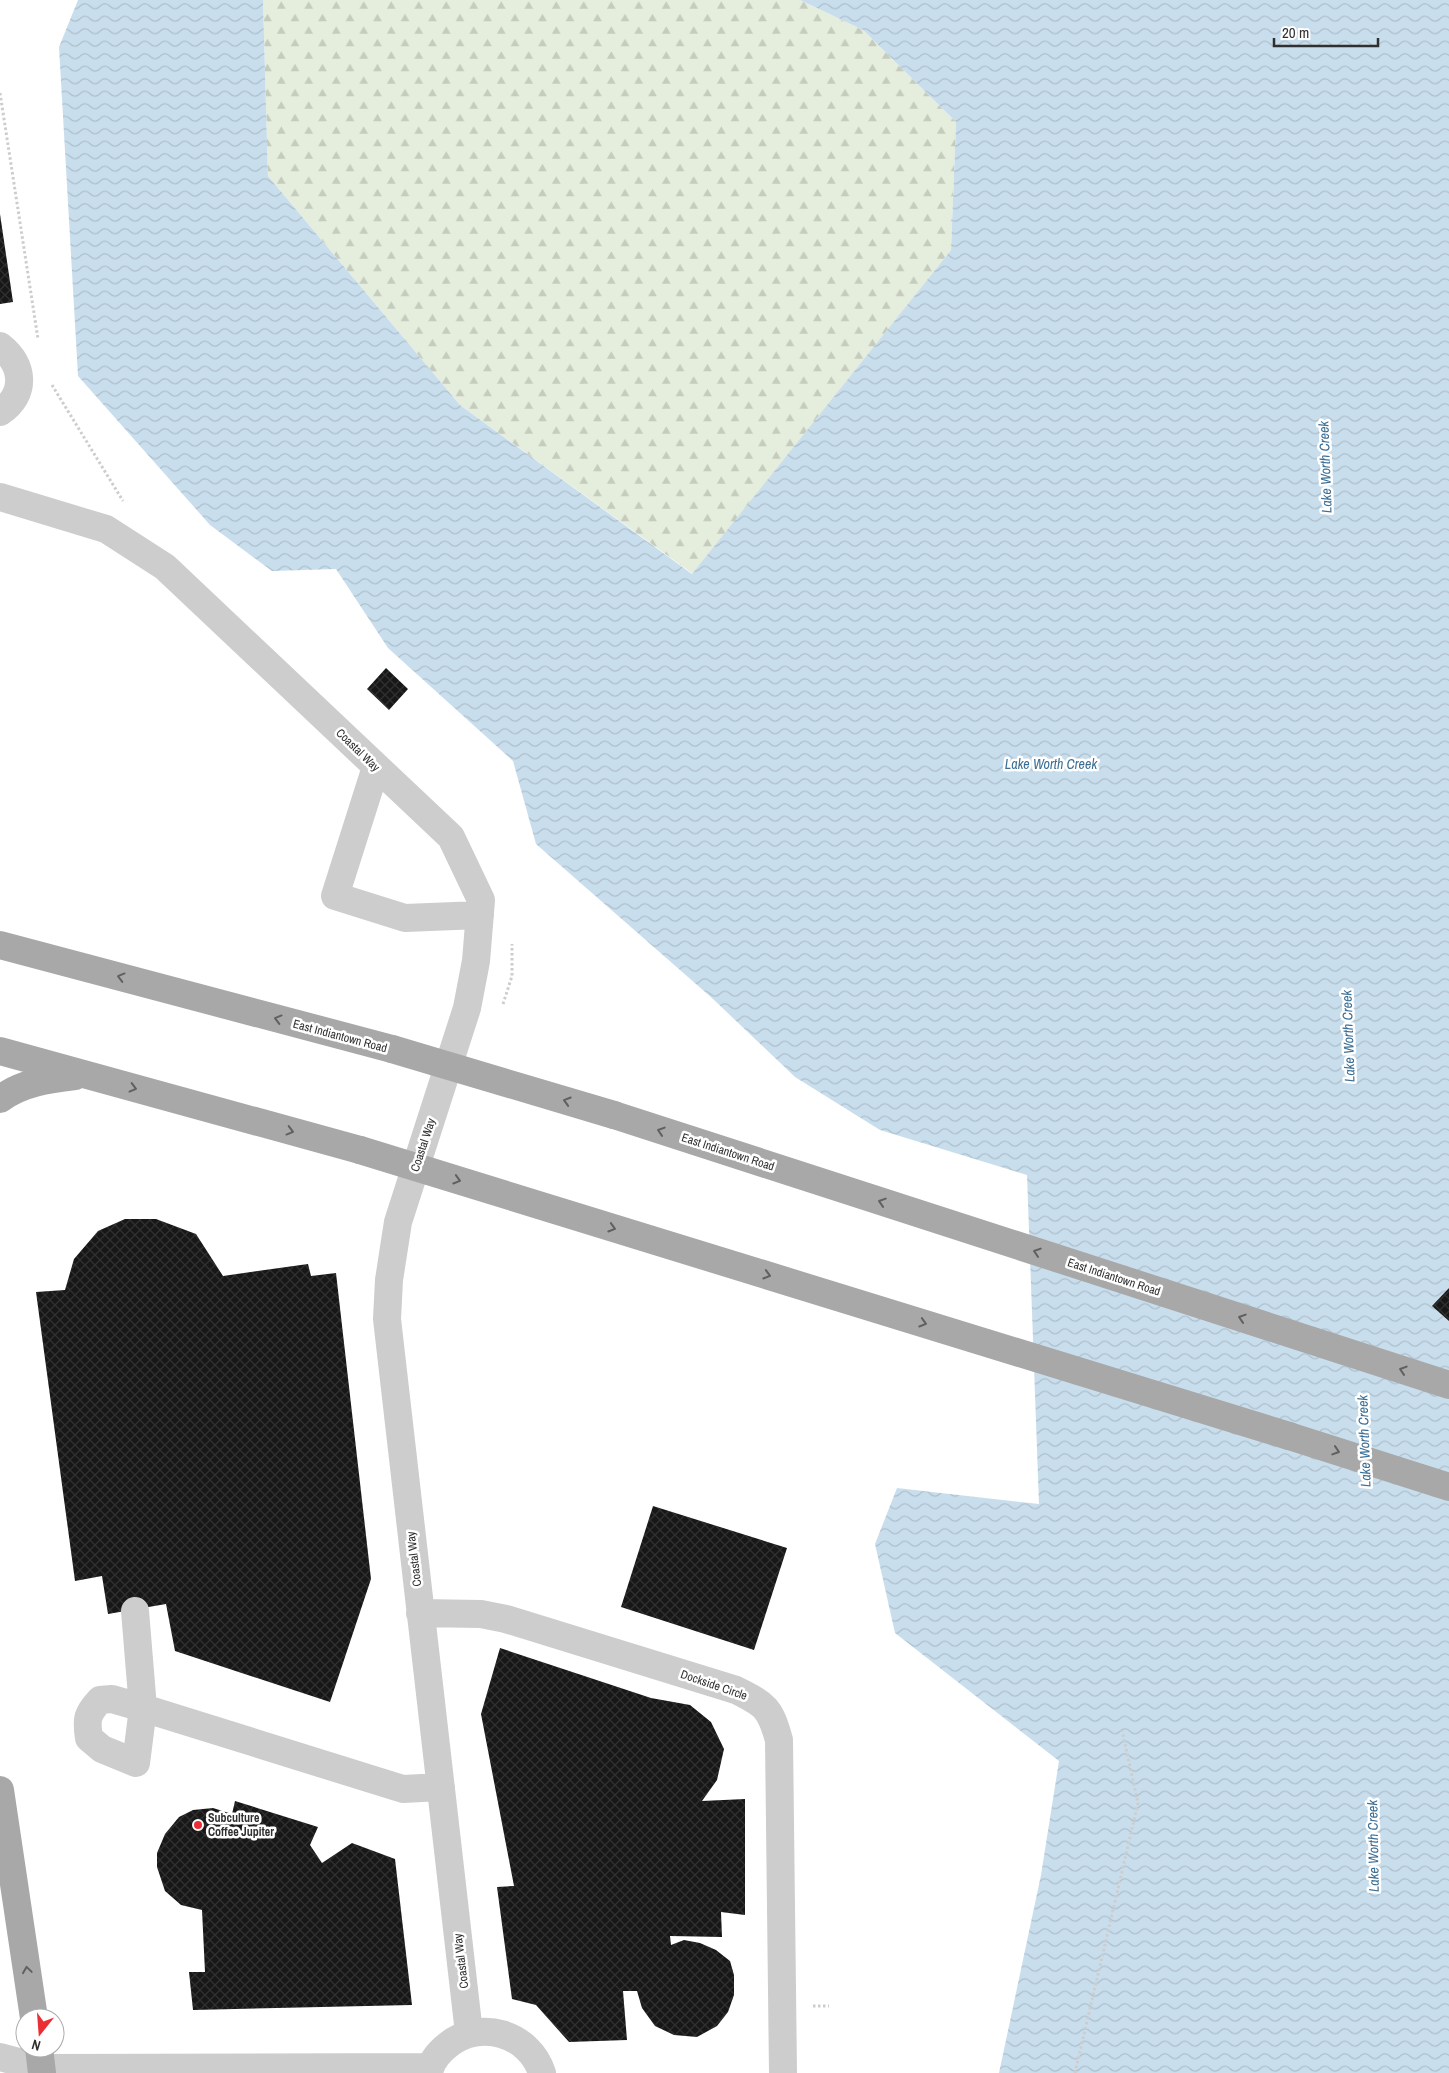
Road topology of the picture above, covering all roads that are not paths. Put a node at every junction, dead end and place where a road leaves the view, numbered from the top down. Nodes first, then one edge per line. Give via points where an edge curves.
1 (0, 346) edge
2 (0, 412) edge
3 (0, 497) edge
4 (376, 767) junction
5 (480, 914) junction
6 (0, 945) edge
7 (0, 1051) edge
8 (86, 1075) junction
9 (0, 1099) edge
10 (1449, 1385) edge
11 (1449, 1486) edge
12 (135, 1611) dead end
13 (420, 1613) junction
14 (441, 1787) junction
15 (0, 1790) edge
16 (33, 2008) edge
17 (469, 2033) junction
18 (0, 2057) edge
19 (41, 2063) edge
20 (430, 2070) edge
21 (542, 2073) edge
22 (783, 2073) edge

1 - 2 street via 10,354 19,373 19,386 8,407
3 - 4 street, Coastal Way via 106,529 164,567
4 - 5 street, Coastal Way via 452,836 481,900
4 - 5 street via 335,896 405,918
5 - 13 street, Coastal Way via 467,1008 398,1222 389,1280 386,1319
10 -> 6 main road, East Indiantown Road, bridge via 614,1115 392,1049
7 - 8 main road
8 - 9 main road via 42,1080
8 -> 11 main road, bridge via 360,1150
12 - 14 street via 143,1708 403,1789
13 - 14 street, Coastal Way
13 - 22 street, Dockside Circle via 481,1614 506,1619 736,1690 757,1700 772,1717 779,1740
14 - 17 street, Coastal Way
16 -> 15 main road
17 - 20 street via 441,2050
17 - 21 street via 497,2032 516,2039 532,2053
18 - 19 street
19 - 20 street

